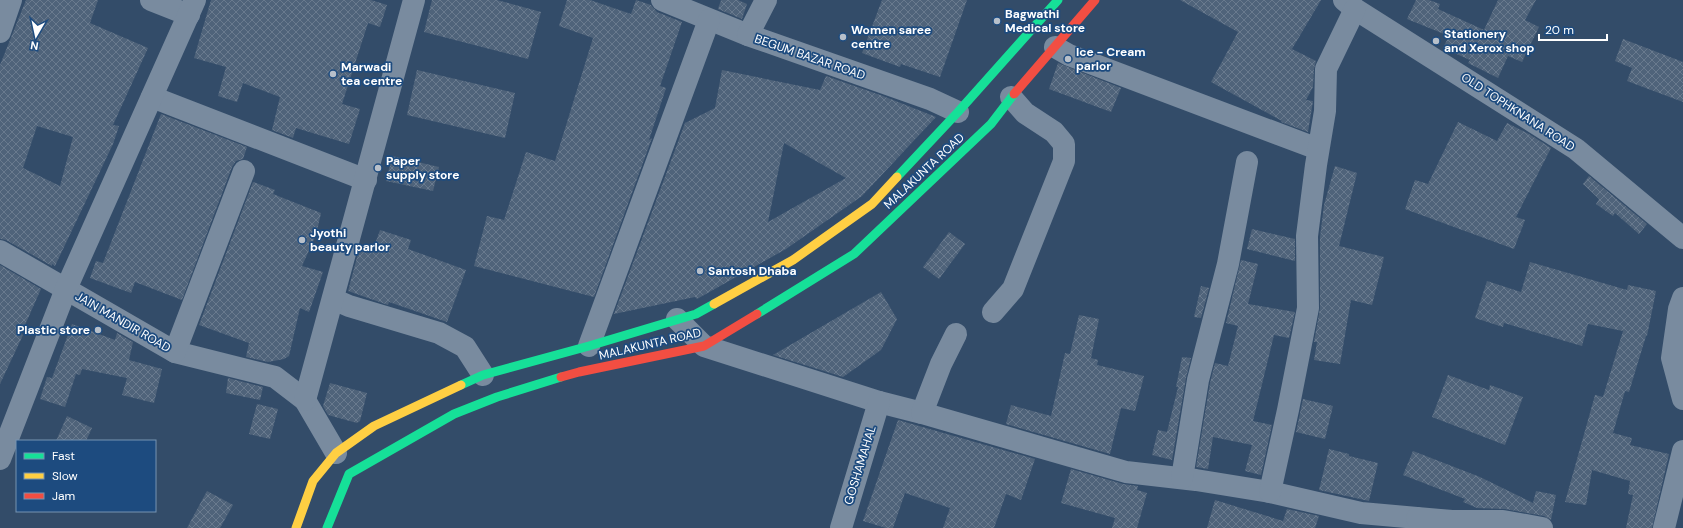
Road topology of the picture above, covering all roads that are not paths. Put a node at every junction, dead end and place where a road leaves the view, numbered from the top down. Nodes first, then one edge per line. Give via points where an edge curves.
1 (151, 0) edge
2 (414, 0) edge
3 (662, 0) edge
4 (766, 0) edge
5 (1095, 0) edge
6 (7, 2) edge
7 (1051, 2) edge
8 (1349, 4) edge
9 (192, 8) edge
10 (709, 20) junction
11 (0, 32) edge
12 (748, 35) junction
13 (1055, 47) junction
14 (152, 97) junction
15 (1011, 97) junction
16 (962, 115) junction
17 (1318, 149) junction
18 (1247, 162) dead end
19 (244, 171) dead end
20 (366, 180) junction
21 (1683, 238) edge
22 (0, 251) edge
23 (66, 289) junction
24 (1683, 298) edge
25 (333, 299) junction
26 (993, 312) dead end
27 (677, 319) junction
28 (956, 334) dead end
29 (589, 346) junction
30 (704, 346) junction
31 (175, 352) junction
32 (483, 375) junction
33 (1683, 399) edge
34 (305, 400) junction
35 (879, 402) junction
36 (449, 403) junction
37 (922, 413) junction
38 (1683, 451) edge
39 (336, 452) junction
40 (0, 459) edge
41 (1182, 478) junction
42 (1270, 492) junction
43 (1415, 523) edge
44 (296, 528) edge
45 (327, 528) edge
46 (841, 528) edge
47 (1542, 528) edge
48 (1664, 528) edge

1 - 9 street
2 - 20 street
3 - 10 street, BEGUM BAZAR ROAD
4 - 12 street
5 - 13 main road, MALAKUNTA ROAD
6 - 11 street
7 - 16 main road
8 - 17 street via 1326,69 1325,111
8 - 21 street, OLD TOPHKNANA ROAD via 1576,148
9 - 14 street
10 - 12 street, BEGUM BAZAR ROAD
10 - 29 street
12 - 16 street, BEGUM BAZAR ROAD via 930,99
13 - 15 main road, MALAKUNTA ROAD
13 - 17 street via 1069,55
14 - 20 street
14 - 23 street
15 - 26 street via 1025,113 1054,132 1064,144 1064,161 1013,289
15 - 30 main road, MALAKUNTA ROAD via 854,254
16 - 27 main road via 872,204 792,260 696,314
17 - 42 street via 1306,236 1308,308
18 - 41 street via 1228,264 1198,380
19 - 31 street
20 - 25 street
22 - 23 street, JAIN MANDIR ROAD
23 - 31 street, JAIN MANDIR ROAD
23 - 40 street
24 - 33 street via 1672,358
25 - 32 street via 439,333 465,347
25 - 34 street
27 - 29 main road
27 - 30 street
28 - 37 street
29 - 32 main road
30 - 35 street
30 - 36 main road, MALAKUNTA ROAD via 579,372 497,397
31 - 34 street, JAIN MANDIR ROAD via 275,377
32 - 36 main road
34 - 39 street, JAIN MANDIR ROAD
35 - 37 street
35 - 46 street, GOSHAMAHAL
36 - 39 main road via 374,426
36 - 45 main road, MALAKUNTA ROAD via 349,474
37 - 41 street via 1126,472
38 - 48 street
39 - 44 main road via 313,481
41 - 42 street
42 - 43 street
43 - 47 street via 1503,521

